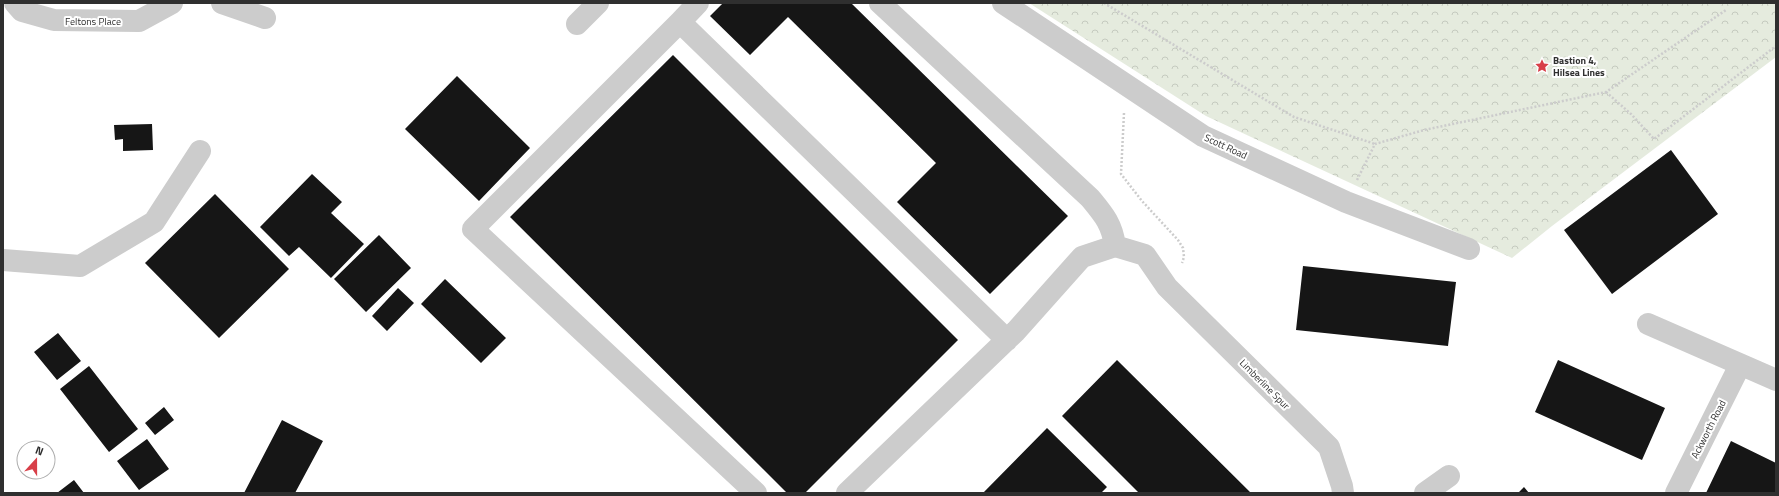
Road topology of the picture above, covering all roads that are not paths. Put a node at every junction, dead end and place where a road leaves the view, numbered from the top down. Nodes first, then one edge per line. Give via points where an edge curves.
1 (15, 3) edge
2 (172, 3) edge
3 (222, 3) edge
4 (598, 3) edge
5 (698, 3) edge
6 (880, 3) edge
7 (1003, 3) edge
8 (265, 18) dead end
9 (680, 22) junction
10 (578, 24) dead end
11 (200, 151) dead end
12 (1115, 246) junction
13 (1469, 249) dead end
14 (3, 260) edge
15 (1648, 324) dead end
16 (1007, 340) junction
17 (1740, 365) junction
18 (1776, 380) edge
19 (1449, 476) dead end
20 (756, 493) edge
21 (848, 493) edge
22 (1343, 493) edge
23 (1426, 493) edge
24 (1676, 493) edge

1 - 2 street, Feltons Place via 22,12 54,20 139,21
3 - 8 street
4 - 10 street
5 - 9 street
6 - 12 street via 1090,198 1109,222
7 - 13 street, Scott Road via 1203,136 1346,202
9 - 16 street
9 - 20 street via 473,229
11 - 14 street via 154,222 80,266
12 - 16 street via 1082,257
12 - 22 street, Limberline Spur via 1145,255 1167,287 1329,447
15 - 17 street
16 - 21 street
17 - 18 street
17 - 24 street, Ackworth Road
19 - 23 street

